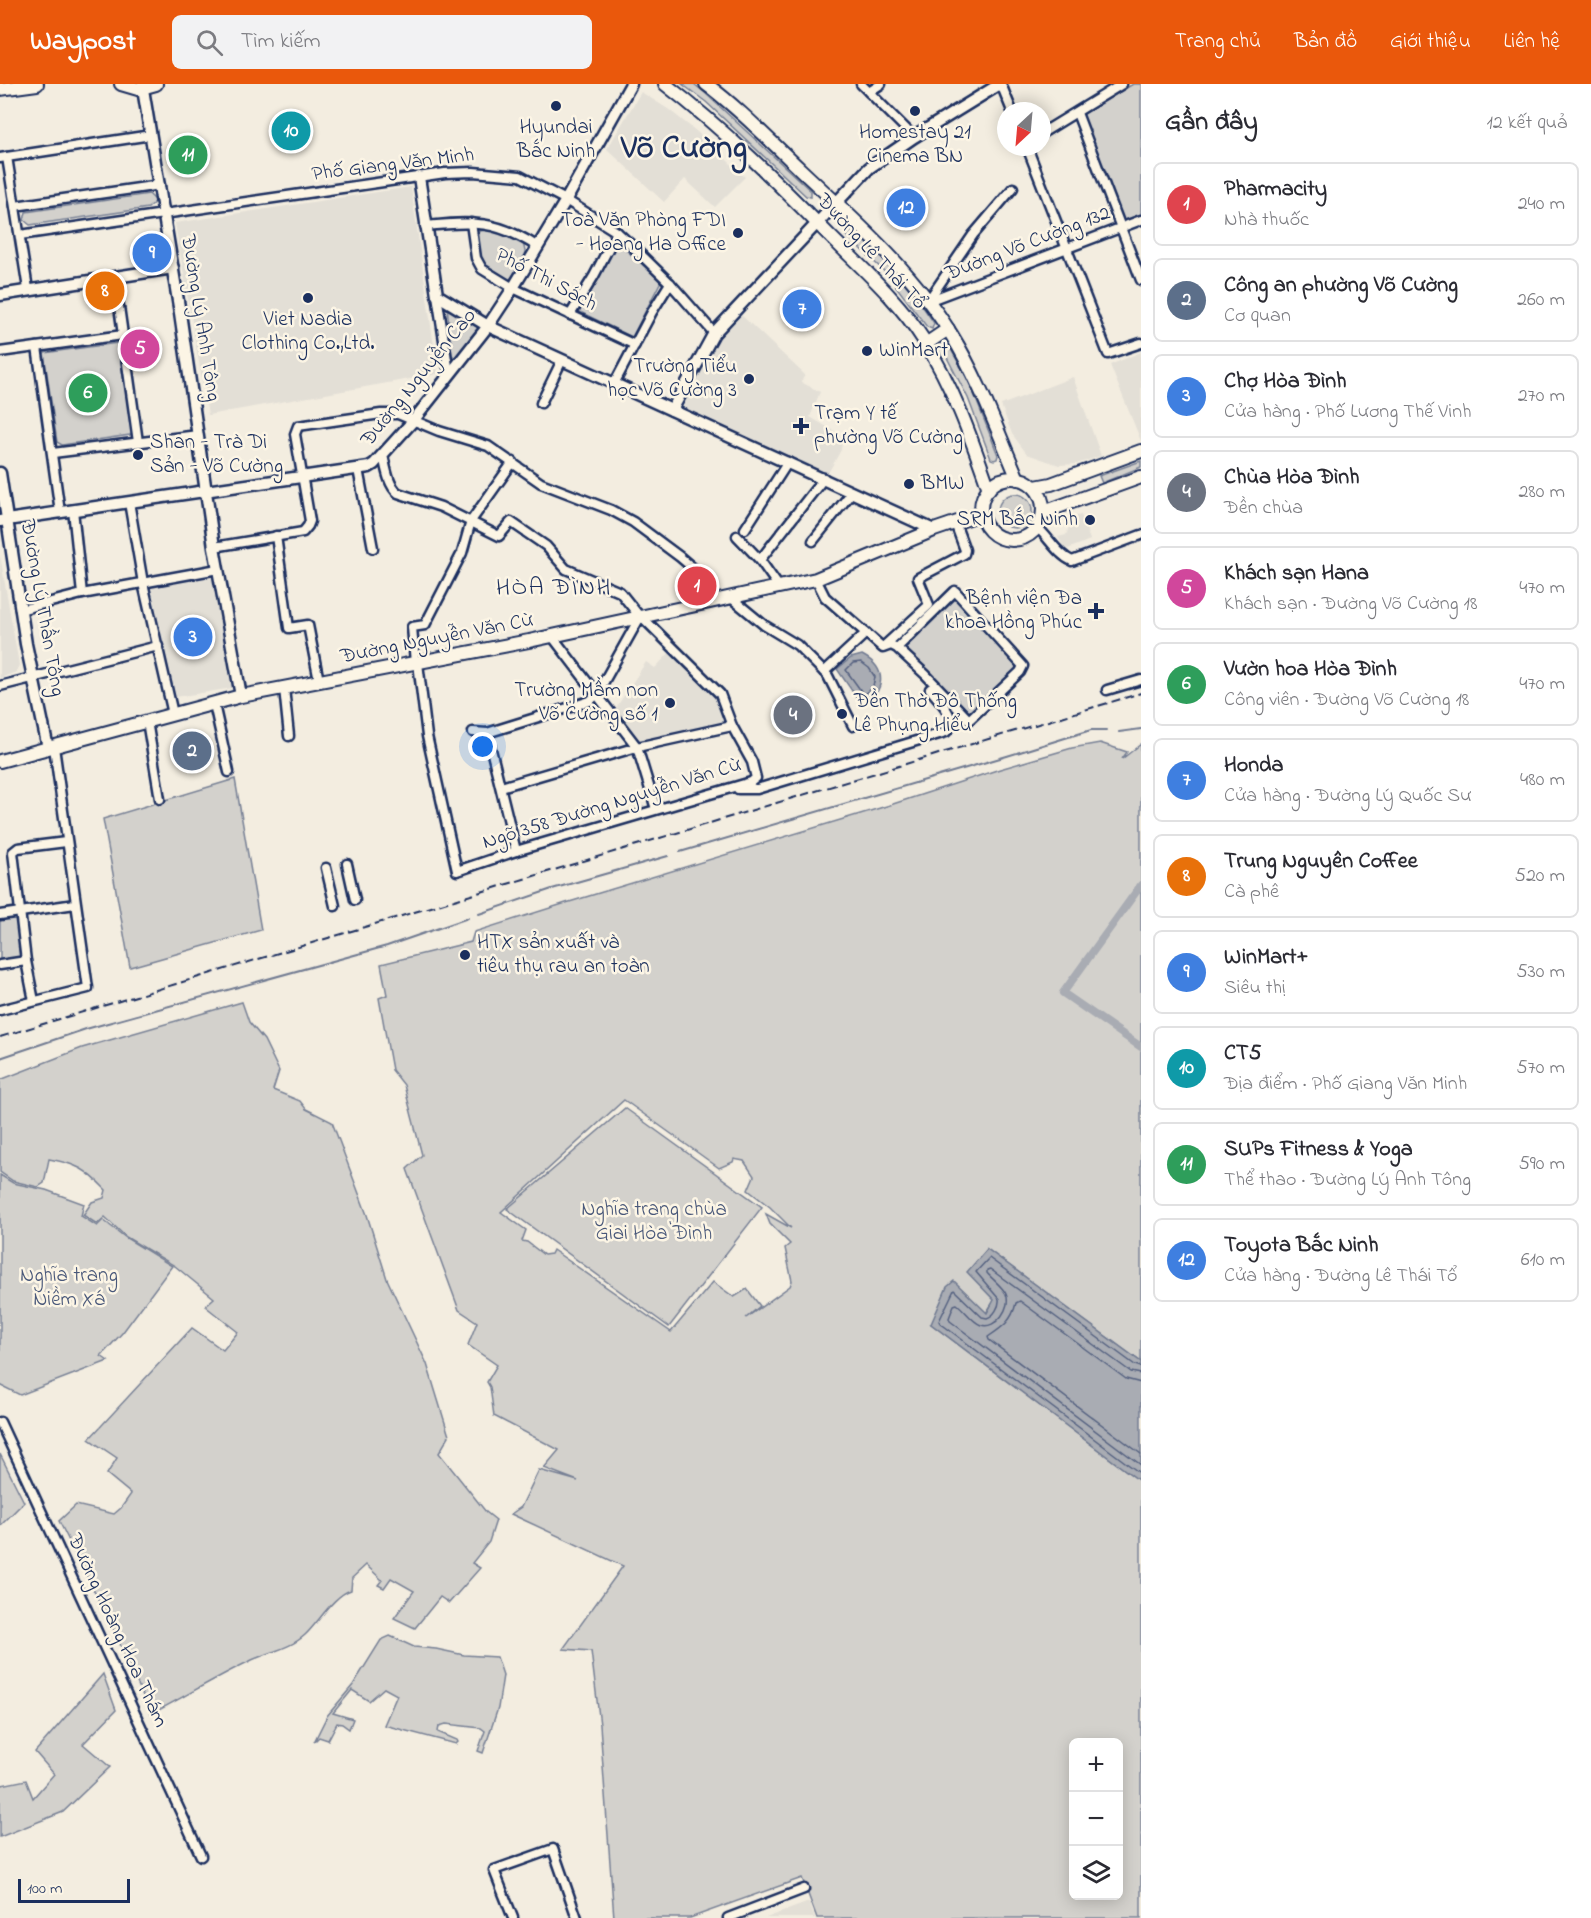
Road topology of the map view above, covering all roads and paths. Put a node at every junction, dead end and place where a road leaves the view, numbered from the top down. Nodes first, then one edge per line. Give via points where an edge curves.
1 (37, 84) edge
2 (121, 84) edge
3 (156, 84) edge
4 (631, 84) edge
5 (665, 84) edge
6 (706, 84) edge
7 (861, 84) edge
8 (881, 84) edge
9 (1001, 84) edge
10 (1122, 84) edge
11 (143, 88) junction
12 (0, 89) edge
13 (869, 92) junction
14 (1008, 102) edge
15 (1077, 113) junction
16 (1051, 128) edge
17 (151, 135) junction
18 (914, 137) junction
19 (1031, 156) edge
20 (4, 158) edge
21 (419, 177) junction
22 (160, 185) junction
23 (1013, 188) dead end
24 (566, 200) junction
25 (836, 203) junction
26 (15, 206) junction
27 (165, 214) junction
28 (1141, 220) edge
29 (817, 222) junction
30 (471, 223) junction
31 (425, 226) junction
32 (1121, 228) junction
33 (616, 232) junction
34 (20, 235) junction
35 (538, 248) junction
36 (1067, 250) junction
37 (173, 268) junction
38 (116, 278) junction
39 (1141, 280) edge
40 (670, 283) junction
41 (513, 288) junction
42 (28, 289) junction
43 (0, 295) edge
44 (437, 295) junction
45 (928, 301) junction
46 (570, 315) junction
47 (488, 326) junction
48 (948, 329) junction
49 (714, 333) junction
50 (123, 335) junction
51 (1141, 343) edge
52 (926, 344) junction
53 (635, 345) junction
54 (37, 347) junction
55 (0, 352) edge
56 (562, 360) junction
57 (449, 374) junction
58 (614, 384) junction
59 (541, 403) dead end
60 (672, 410) junction
61 (412, 421) junction
62 (198, 435) junction
63 (138, 442) junction
64 (1141, 451) edge
65 (53, 453) junction
66 (383, 455) junction
67 (513, 462) junction
68 (788, 462) junction
69 (358, 469) junction
70 (0, 473) edge
71 (301, 477) junction
72 (1141, 477) edge
73 (824, 478) junction
74 (1018, 478) junction
75 (1035, 488) junction
76 (988, 489) junction
77 (206, 491) junction
78 (852, 492) junction
79 (129, 502) junction
80 (73, 510) junction
81 (60, 512) junction
82 (1044, 512) junction
83 (981, 514) junction
84 (4, 521) edge
85 (471, 521) junction
86 (955, 523) junction
87 (1038, 528) junction
88 (745, 529) dead end
89 (934, 530) junction
90 (1141, 535) edge
91 (276, 536) junction
92 (737, 536) dead end
93 (813, 541) dead end
94 (214, 547) junction
95 (373, 548) dead end
96 (760, 560) junction
97 (218, 569) junction
98 (816, 579) junction
99 (143, 583) junction
100 (779, 587) junction
101 (82, 594) junction
102 (730, 597) junction
103 (712, 601) junction
104 (20, 610) junction
105 (641, 617) junction
106 (866, 633) junction
107 (552, 636) junction
108 (158, 646) junction
109 (883, 648) junction
110 (897, 648) junction
111 (416, 663) junction
112 (824, 672) junction
113 (33, 676) junction
114 (1141, 680) edge
115 (319, 681) junction
116 (0, 686) edge
117 (284, 688) junction
118 (930, 689) dead end
119 (1107, 690) dead end
120 (597, 694) junction
121 (242, 696) junction
122 (214, 704) junction
123 (173, 714) junction
124 (147, 721) junction
125 (732, 726) junction
126 (853, 726) dead end
127 (473, 732) dead end
128 (488, 733) junction
129 (289, 736) dead end
130 (51, 747) junction
131 (637, 747) junction
132 (0, 761) edge
133 (229, 772) dead end
134 (501, 787) junction
135 (730, 788) junction
136 (160, 799) dead end
137 (657, 809) junction
138 (66, 842) junction
139 (516, 851) junction
140 (347, 864) dead end
141 (327, 868) dead end
142 (355, 900) dead end
143 (75, 904) junction
144 (335, 906) dead end
145 (20, 911) junction
146 (0, 915) edge
147 (26, 961) junction
148 (0, 965) edge
149 (34, 1002) junction
150 (0, 1010) edge
151 (0, 1422) edge
152 (201, 1856) dead end
153 (804, 1888) dead end
154 (513, 1918) edge
155 (577, 1918) edge
156 (728, 1918) edge

1 - 12 main road
2 - 11 main road
3 - 11 main road
4 - 24 street, Đường Nguyễn Cao
5 - 29 main road, Đường Lê Thái Tổ
6 - 25 main road, Đường Lê Thái Tổ
7 - 13 street
8 - 13 street
9 - 14 street
9 - 18 street
10 - 15 street
11 - 17 street, Đường Lý Anh Tông
13 - 18 street
15 - 16 street
15 - 32 street
17 - 20 street
17 - 22 street, Đường Lý Anh Tông
18 - 25 street via 868,168
19 - 36 street
20 - 26 street
21 - 24 street, Phố Giang Văn Minh via 460,172 506,173 526,178
21 - 27 street, Phố Giang Văn Minh
21 - 31 street
22 - 26 street
22 - 27 street, Đường Lý Anh Tông
23 - 45 street via 973,235
24 - 33 street, Phố Giang Văn Minh
24 - 35 street, Đường Nguyễn Cao
25 - 29 street
25 - 45 main road, Đường Lê Thái Tổ
26 - 34 street
27 - 34 street, Phố Giang Văn Minh
27 - 37 street, Đường Lý Anh Tông
28 - 32 street, Đường Võ Cường 132
29 - 49 street
29 - 52 main road, Đường Lê Thái Tổ via 877,282
30 - 31 street
30 - 35 street via 515,233
30 - 41 street, Phố Thi Sách via 476,258 482,269
31 - 44 street
32 - 36 street, Đường Võ Cường 132
32 - 39 street
33 - 40 street, Phố Giang Văn Minh
33 - 46 street
34 - 42 street
35 - 41 street, Đường Nguyễn Cao
36 - 45 street, Đường Võ Cường 132
36 - 51 street via 1108,354
37 - 38 street
37 - 62 street, Đường Lý Anh Tông
38 - 42 street
38 - 50 street
40 - 49 street, Phố Giang Văn Minh
40 - 53 street
41 - 46 street, Phố Thi Sách
41 - 47 street, Đường Nguyễn Cao
42 - 43 street
44 - 47 street
44 - 57 street
45 - 48 main road, Đường Lê Thái Tổ
46 - 53 street, Phố Thi Sách
47 - 56 street
47 - 57 street, Đường Nguyễn Cao
48 - 52 main road
48 - 74 main road, Đường Lê Thái Tổ via 973,372
49 - 60 street
50 - 54 street
50 - 63 street
52 - 76 main road, Đường Lê Thái Tổ via 956,398
53 - 58 street
54 - 55 street
54 - 65 street
56 - 58 street
56 - 59 street
57 - 61 street, Đường Nguyễn Cao
58 - 60 street
60 - 68 street
61 - 66 street, Đường Nguyễn Cao
61 - 67 street via 488,446
61 - 71 street via 389,413 300,425 295,434
62 - 63 street
62 - 77 street, Đường Lý Anh Tông
63 - 65 street
64 - 75 main road
65 - 81 street
66 - 69 street, Đường Nguyễn Cao via 369,467
66 - 85 street via 391,484 398,493
67 - 85 street
67 - 103 street via 549,487 633,522 701,575
68 - 73 street
68 - 88 street
69 - 71 street, Đường Nguyễn Cao
69 - 95 street
70 - 84 street, Đường Lý Thần Tông
71 - 77 street, Đường Nguyễn Cao
71 - 91 street via 308,526 303,532
72 - 82 main road
73 - 78 street
73 - 96 street
74 - 75 main road
74 - 76 main road via 1003,480
75 - 82 main road
76 - 83 main road
77 - 79 street, Đường Nguyễn Cao
77 - 94 street, Đường Lý Anh Tông
78 - 89 street
78 - 93 street
79 - 80 street, Đường Nguyễn Cao
79 - 99 street
80 - 81 street, Đường Nguyễn Cao
80 - 101 street
81 - 84 street, Đường Nguyễn Cao
82 - 87 main road
83 - 86 main road, Đường Nguyễn Văn Cừ
83 - 87 main road via 991,532 1006,540 1023,539
84 - 104 street, Đường Lý Thần Tông
85 - 105 street, Ngõ 358 Đường Nguyễn Văn Cừ via 499,536 511,522 515,524 546,546 566,569 620,592
85 - 111 street via 462,554 430,617 425,625 412,627
86 - 89 main road, Đường Nguyễn Văn Cừ
86 - 109 street via 964,554 918,578 929,605
87 - 90 street via 1072,561
89 - 98 main road, Đường Nguyễn Văn Cừ
91 - 94 street
91 - 115 street via 289,628 308,625
92 - 96 street
94 - 97 street, Đường Lý Anh Tông
96 - 100 street
97 - 99 street
97 - 121 street, Đường Lý Anh Tông
98 - 100 main road, Đường Nguyễn Văn Cừ
98 - 106 street via 825,597
99 - 101 street
99 - 108 street
100 - 102 main road, Đường Nguyễn Văn Cừ
101 - 104 street
102 - 103 main road, Đường Nguyễn Văn Cừ
102 - 112 street via 797,645
103 - 105 main road, Đường Nguyễn Văn Cừ
104 - 113 street, Đường Lý Thần Tông
105 - 107 main road, Đường Nguyễn Văn Cừ
105 - 120 street
105 - 125 street, Ngõ 358 Đường Nguyễn Văn Cừ via 720,694
106 - 109 street
106 - 112 street
107 - 111 main road, Đường Nguyễn Văn Cừ
107 - 120 street
108 - 113 street
108 - 123 street
109 - 110 street
110 - 110 street via 969,720 1023,666 955,591
111 - 115 main road, Đường Nguyễn Văn Cừ
111 - 139 street, Ngõ 358 Đường Nguyễn Văn Cừ via 427,736 457,872
112 - 126 street
113 - 116 street
113 - 130 street, Đường Lý Thần Tông
114 - 119 street
115 - 117 main road, Đường Nguyễn Văn Cừ
117 - 121 main road, Đường Nguyễn Văn Cừ
117 - 129 street
118 - 135 street via 950,717 952,725 946,732 757,789
120 - 128 street via 590,701
120 - 131 street
121 - 122 main road, Đường Nguyễn Văn Cừ
122 - 123 main road, Đường Nguyễn Văn Cừ
122 - 133 street
123 - 124 main road, Đường Nguyễn Văn Cừ
124 - 130 main road, Đường Nguyễn Văn Cừ
124 - 136 street
125 - 131 street
125 - 135 street, Ngõ 358 Đường Nguyễn Văn Cừ via 757,776 751,782
127 - 128 street
128 - 134 street
130 - 132 main road, Đường Nguyễn Văn Cừ
130 - 138 street, Đường Lý Thần Tông
131 - 134 street
131 - 137 street
134 - 139 street
135 - 137 street, Ngõ 358 Đường Nguyễn Văn Cừ
137 - 139 street, Ngõ 358 Đường Nguyễn Văn Cừ
138 - 143 street, Đường Lý Thần Tông
138 - 145 street via 15,849
140 - 142 street
141 - 144 street
143 - 145 street
143 - 149 street, Đường Lý Thần Tông via 88,988
145 - 146 street
145 - 147 street
147 - 148 street
147 - 149 street
149 - 150 street
151 - 152 street, Đường Hoàng Hoa Thám
153 - 156 street
154 - 155 street via 494,1870 553,1849

